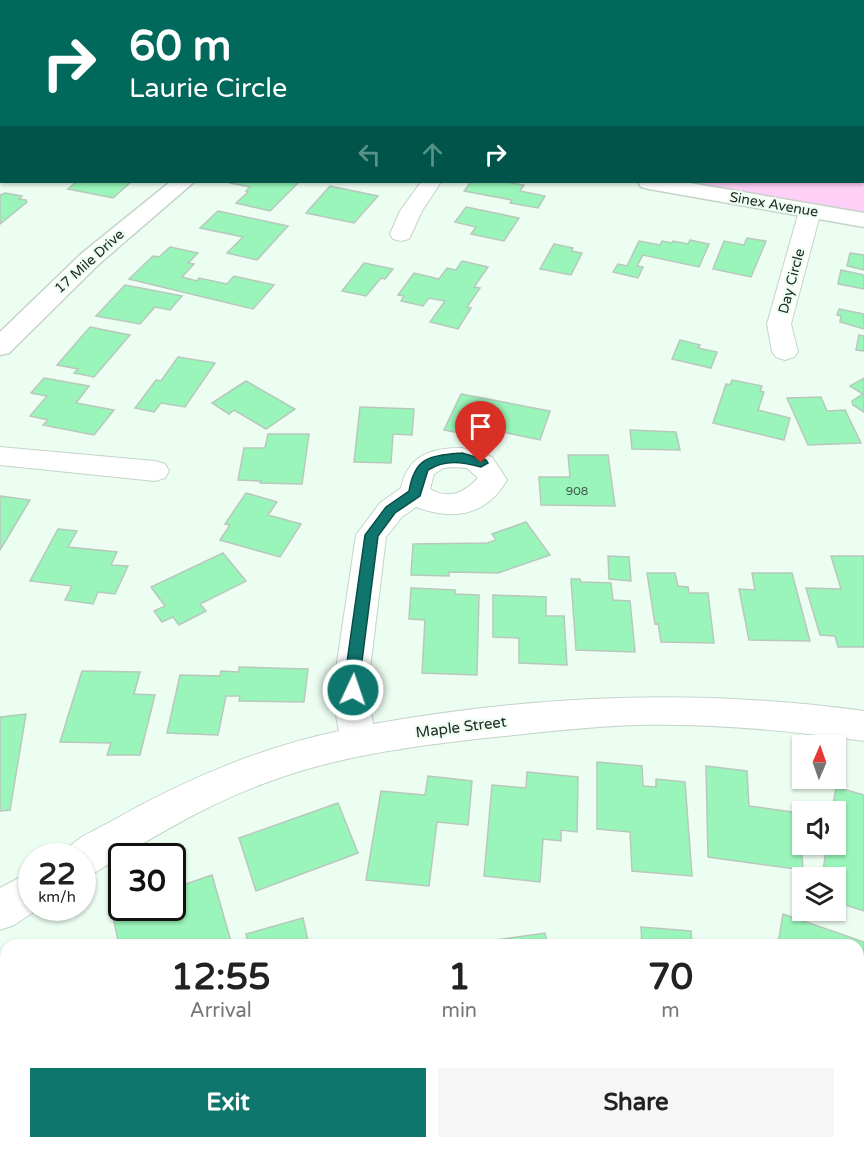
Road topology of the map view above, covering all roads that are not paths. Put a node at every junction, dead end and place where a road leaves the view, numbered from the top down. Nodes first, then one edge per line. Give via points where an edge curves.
1 (182, 183) edge
2 (430, 183) edge
3 (655, 183) edge
4 (810, 211) junction
5 (864, 220) edge
6 (401, 234) dead end
7 (0, 346) edge
8 (785, 352) dead end
9 (0, 456) edge
10 (155, 471) dead end
11 (415, 493) dead end
12 (864, 726) edge
13 (359, 742) junction
14 (96, 850) edge
15 (18, 899) edge
16 (0, 910) edge

1 - 7 main road, 17 Mile Drive via 90,259
2 - 6 street
3 - 4 main road, Sinex Avenue
4 - 5 main road, Sinex Avenue
4 - 8 street, Day Circle via 779,324
9 - 10 street
11 - 13 street via 391,510 371,535 353,669 353,710
12 - 13 street, Maple Street via 752,714 663,710 601,712 453,727
13 - 14 street, Maple Street via 280,761 221,785
15 - 16 street

